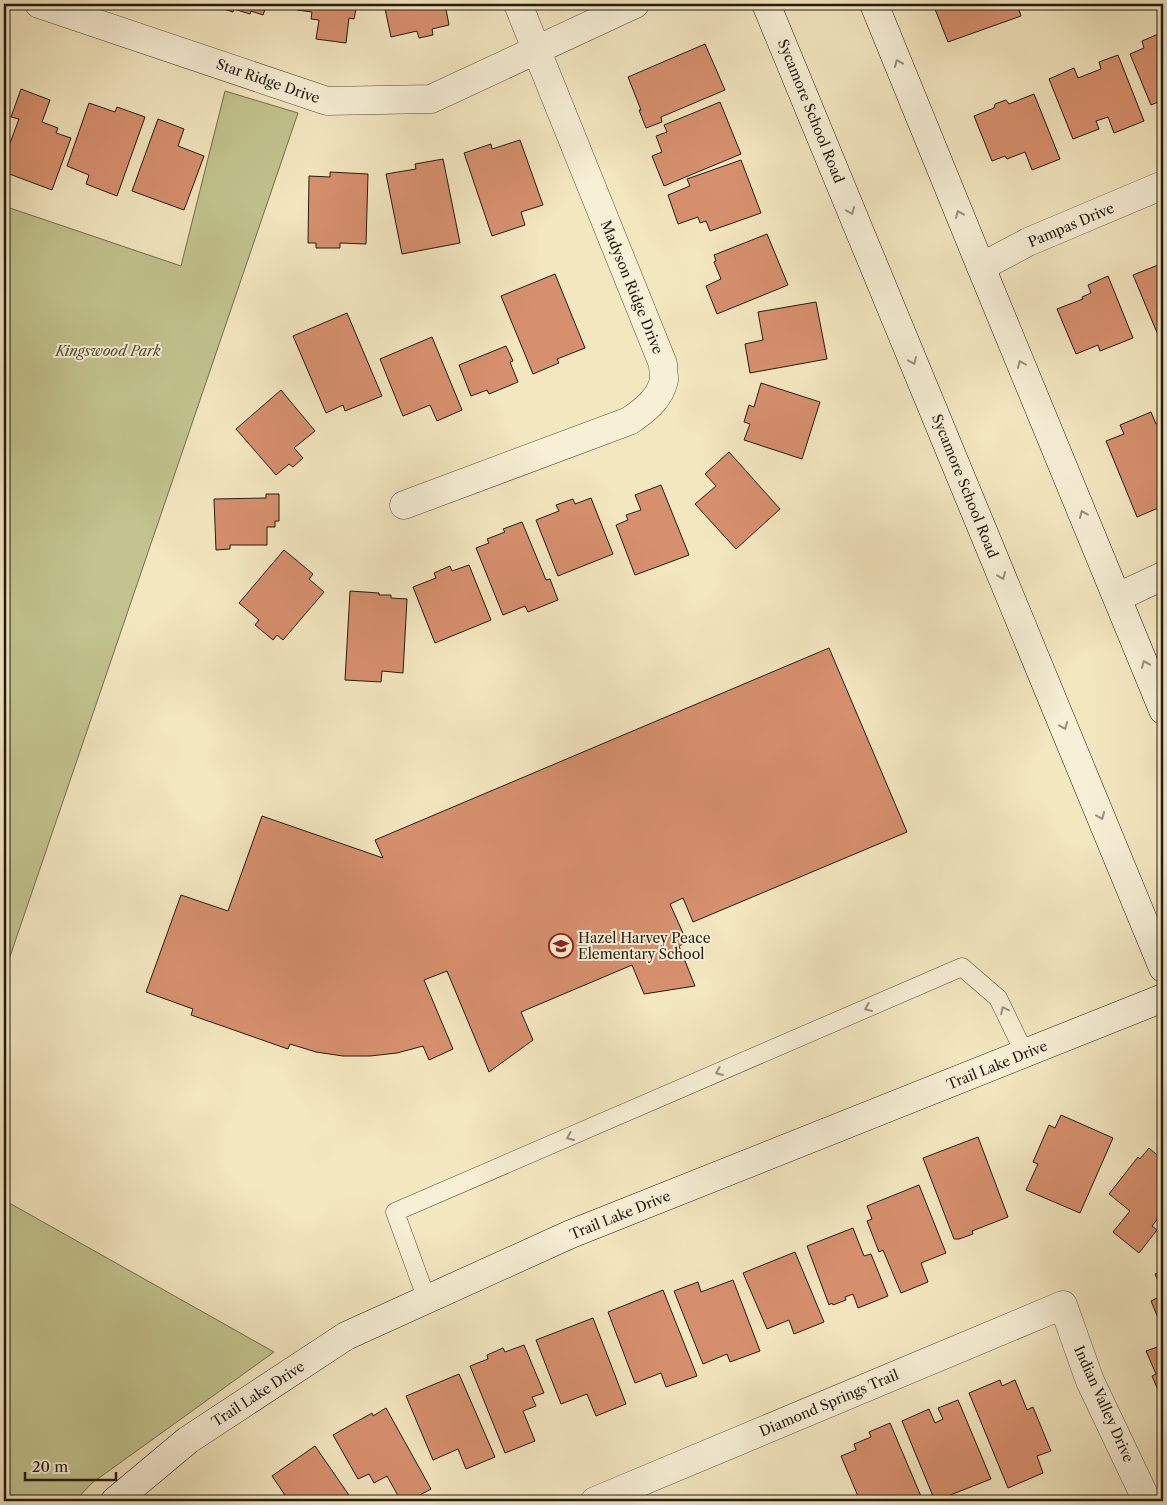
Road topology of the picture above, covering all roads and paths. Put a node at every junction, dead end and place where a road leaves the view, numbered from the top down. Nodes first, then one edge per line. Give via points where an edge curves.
1 (39, 4) edge
2 (518, 4) edge
3 (635, 4) edge
4 (766, 4) edge
5 (874, 4) edge
6 (537, 49) junction
7 (1163, 186) edge
8 (981, 267) junction
9 (404, 505) dead end
10 (1163, 576) edge
11 (1118, 597) junction
12 (1163, 710) edge
13 (1163, 968) edge
14 (1163, 998) edge
15 (1025, 1054) junction
16 (427, 1300) junction
17 (1063, 1305) joint
18 (115, 1501) edge
19 (595, 1501) edge
20 (1148, 1501) edge

1 - 6 street, Star Ridge Drive via 327,101 431,99
2 - 6 street, Madyson Ridge Drive
3 - 6 street, Star Ridge Drive
4 -> 13 street, Sycamore School Road
8 -> 5 street
6 - 9 street, Madyson Ridge Drive via 663,364 664,380 648,408 629,421
7 - 8 street, Pampas Drive via 1028,242
11 -> 8 street
10 - 11 street
12 -> 11 street
14 - 15 street, Trail Lake Drive
15 - 16 street, Trail Lake Drive via 571,1234
15 -> 16 lane via 998,998 962,968 394,1212
16 - 18 street, Trail Lake Drive via 346,1336 188,1440
17 - 19 street, Diamond Springs Trail
17 - 20 street, Indian Valley Drive via 1090,1380

